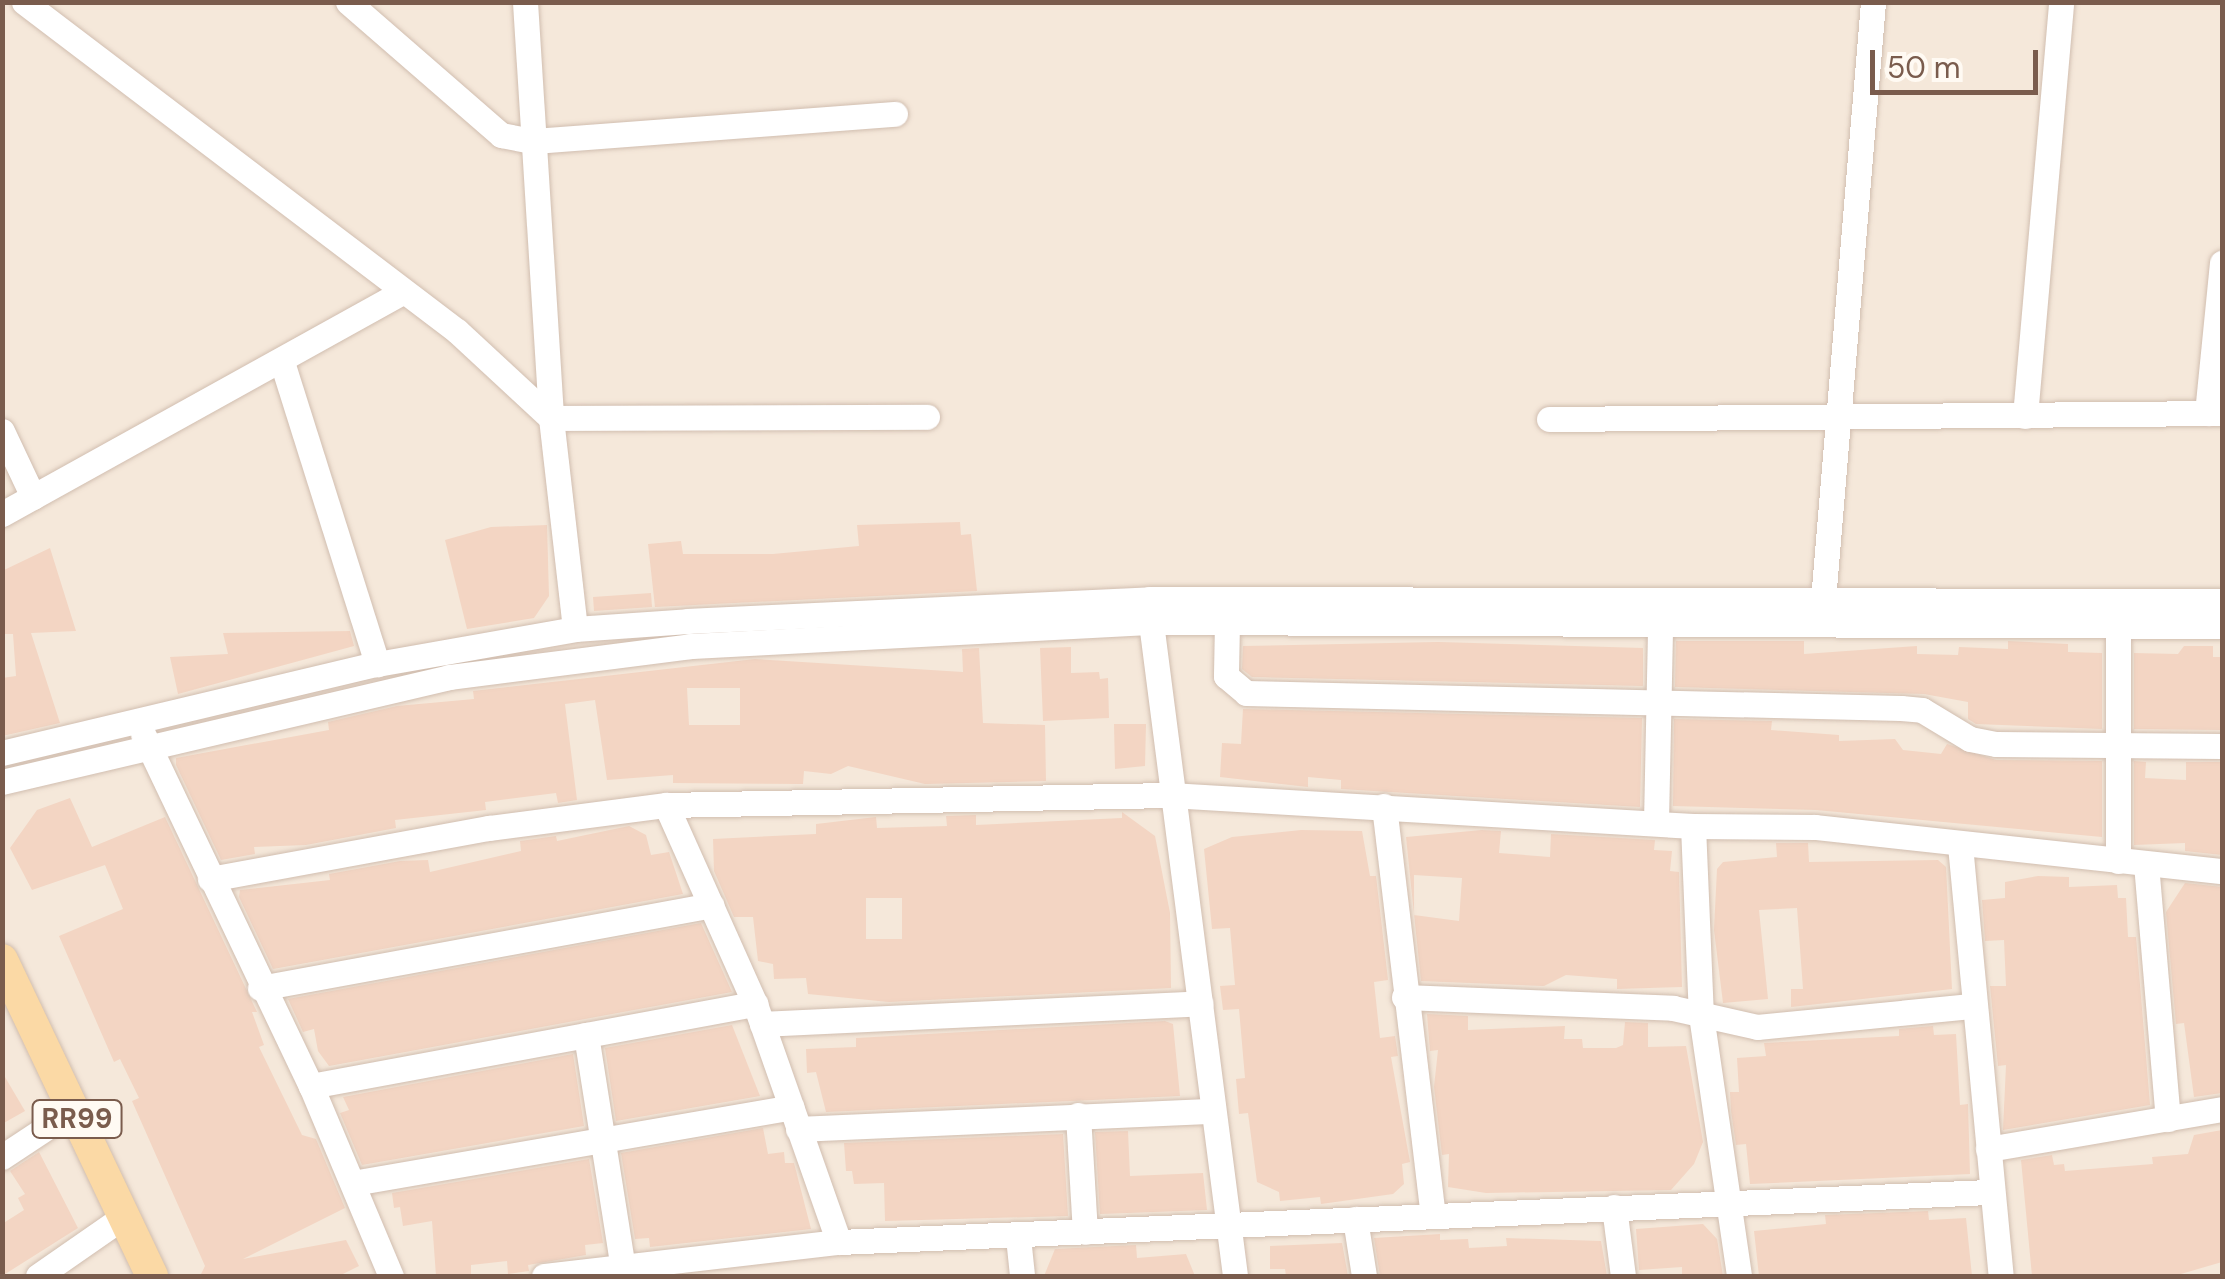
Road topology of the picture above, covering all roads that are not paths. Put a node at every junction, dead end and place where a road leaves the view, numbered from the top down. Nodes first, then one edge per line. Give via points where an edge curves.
1 (24, 2) edge
2 (348, 2) edge
3 (525, 2) edge
4 (1873, 2) edge
5 (2061, 2) edge
6 (895, 114) dead end
7 (533, 141) junction
8 (2222, 263) edge
9 (402, 292) junction
10 (282, 362) junction
11 (2215, 413) edge
12 (2025, 416) junction
13 (927, 417) dead end
14 (551, 418) junction
15 (1838, 418) junction
16 (1549, 419) dead end
17 (2, 431) edge
18 (33, 497) junction
19 (2, 514) edge
20 (1823, 600) junction
21 (2222, 601) edge
22 (1149, 611) junction
23 (1227, 622) junction
24 (1660, 626) junction
25 (2118, 626) junction
26 (2222, 626) edge
27 (574, 629) junction
28 (378, 664) junction
29 (1657, 706) junction
30 (138, 720) junction
31 (2222, 746) edge
32 (148, 748) junction
33 (2116, 748) junction
34 (2, 753) edge
35 (2, 782) edge
36 (1170, 796) junction
37 (666, 805) junction
38 (1384, 806) junction
39 (1656, 822) junction
40 (1693, 826) junction
41 (1960, 845) junction
42 (2118, 860) junction
43 (2146, 864) junction
44 (2222, 871) edge
45 (210, 879) junction
46 (710, 905) junction
47 (5, 985) edge
48 (260, 988) junction
49 (1404, 996) junction
50 (1200, 1002) junction
51 (1971, 1006) junction
52 (758, 1014) junction
53 (1701, 1015) junction
54 (586, 1035) junction
55 (311, 1086) junction
56 (2222, 1109) edge
57 (1214, 1112) junction
58 (1078, 1115) junction
59 (794, 1118) junction
60 (2168, 1119) junction
61 (58, 1120) junction
62 (605, 1136) junction
63 (1988, 1149) junction
64 (2, 1157) edge
65 (352, 1184) junction
66 (1991, 1192) junction
67 (1726, 1202) junction
68 (1614, 1208) junction
69 (1434, 1215) junction
70 (1356, 1220) junction
71 (116, 1222) junction
72 (1228, 1228) junction
73 (1085, 1232) junction
74 (1018, 1237) junction
75 (838, 1242) junction
76 (623, 1268) junction
77 (595, 1274) edge
78 (38, 1276) edge
79 (133, 1276) edge
80 (152, 1276) edge
81 (391, 1276) edge
82 (544, 1276) edge
83 (1022, 1276) edge
84 (1235, 1276) edge
85 (1364, 1276) edge
86 (1623, 1276) edge
87 (1739, 1276) edge
88 (2001, 1276) edge

1 - 9 street
2 - 7 street via 501,135
3 - 7 street
4 - 15 street
5 - 12 street
6 - 7 street
7 - 14 street
8 - 11 street
9 - 10 street
9 - 14 street via 491,359
10 - 18 street
10 - 28 street
11 - 12 street
12 - 15 street
13 - 14 street
14 - 27 street
15 - 16 street
15 - 20 street
17 - 18 street
18 - 19 street
20 - 21 street
20 - 22 street
22 - 23 street
22 - 27 street
22 - 32 street via 595,654 449,677
22 - 36 street
23 - 24 street
23 - 29 street via 1226,676 1246,693
24 - 25 street
24 - 29 street
25 - 26 street
25 - 33 street
27 - 28 street
28 - 30 street
29 - 33 street via 1912,709 1996,744
29 - 39 street
30 - 32 street
30 - 34 street
31 - 33 street
32 - 35 street
32 - 45 street
33 - 42 street
36 - 37 street
36 - 38 street
36 - 50 street
37 - 45 street
37 - 46 street
38 - 39 street
38 - 49 street
39 - 40 street
40 - 41 street via 1814,827
40 - 53 street
41 - 42 street
41 - 51 street
42 - 43 street
43 - 44 street
43 - 60 street
45 - 48 street
46 - 48 street
46 - 52 street
47 - 61 main road, RR99
47 - 71 main road, RR99
48 - 55 street
49 - 53 street via 1672,1008
49 - 69 street
50 - 52 street
50 - 57 street
51 - 53 street via 1757,1026
51 - 63 street
52 - 54 street
52 - 59 street
53 - 67 street
54 - 55 street
54 - 62 street
55 - 65 street
56 - 60 street
57 - 58 street
57 - 72 street
58 - 59 street
58 - 73 street
59 - 62 street
59 - 75 street
60 - 63 street
61 - 64 street
61 - 71 main road, RR99
62 - 65 street
62 - 76 street
63 - 66 street
65 - 81 street
66 - 67 street
66 - 88 street
67 - 68 street
67 - 87 street
68 - 69 street
68 - 86 street
69 - 70 street
70 - 72 street
70 - 85 street
71 - 78 street
71 - 79 main road, RR99
71 - 80 main road, RR99
72 - 73 street
72 - 84 street
73 - 74 street
74 - 75 street
74 - 83 street
75 - 76 street
76 - 77 street
77 - 82 street

